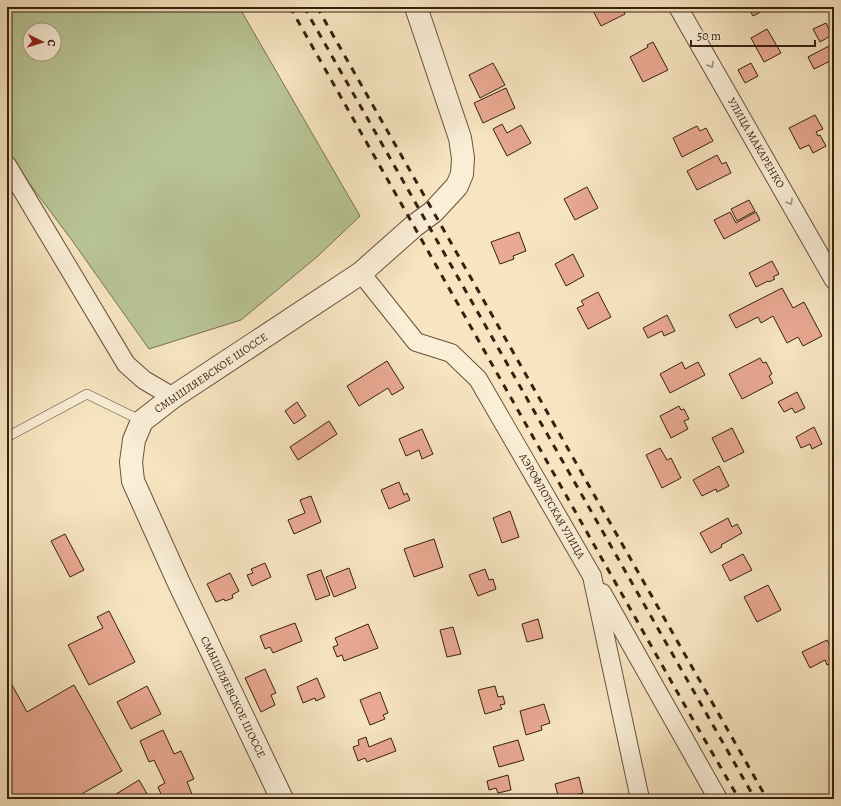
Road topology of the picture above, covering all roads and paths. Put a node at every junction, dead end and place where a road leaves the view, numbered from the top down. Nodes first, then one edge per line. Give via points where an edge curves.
1 (416, 7) edge
2 (678, 7) edge
3 (7, 165) edge
4 (361, 273) junction
5 (834, 280) edge
6 (173, 397) junction
7 (142, 421) junction
8 (7, 437) edge
9 (592, 576) junction
10 (282, 799) edge
11 (640, 799) edge
12 (718, 799) edge

1 - 4 street, СМЫШЛЯЕВСКОЕ ШОССЕ via 460,138 462,174 457,186 433,212
2 -> 5 street, УЛИЦА МАКАРЕНКО
3 - 6 street via 126,364 144,380
4 - 6 street, СМЫШЛЯЕВСКОЕ ШОССЕ
4 - 9 street, АЭРОФЛОТСКАЯ УЛИЦА via 416,342 451,353 478,379
6 - 7 street, СМЫШЛЯЕВСКОЕ ШОССЕ
7 - 8 lane via 87,394
7 - 10 street, СМЫШЛЯЕВСКОЕ ШОССЕ via 134,440 131,462 133,481
9 - 11 street, АЭРОФЛОТСКАЯ УЛИЦА
9 - 12 street

